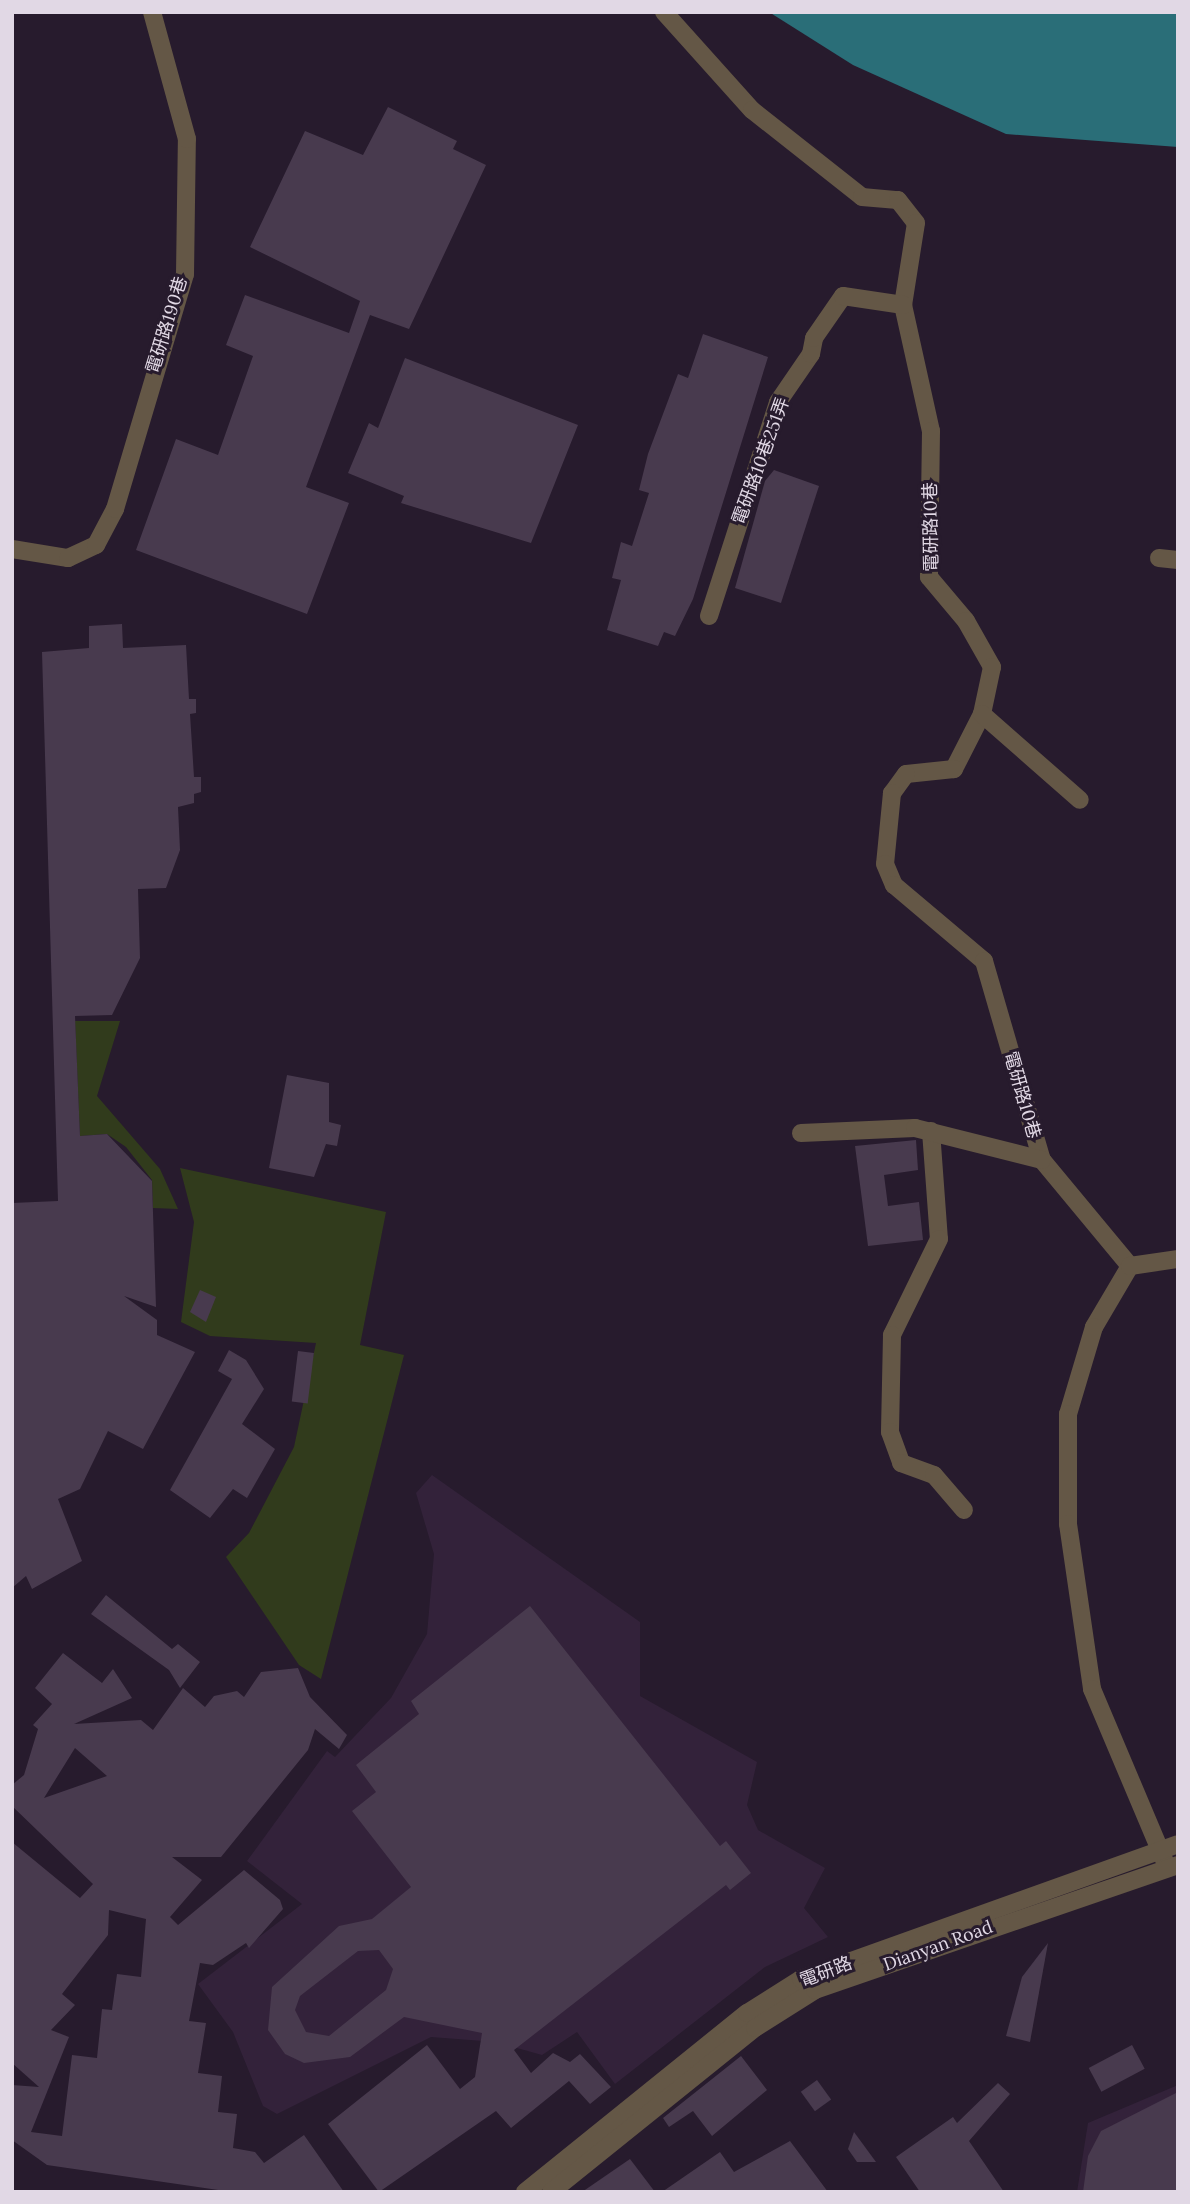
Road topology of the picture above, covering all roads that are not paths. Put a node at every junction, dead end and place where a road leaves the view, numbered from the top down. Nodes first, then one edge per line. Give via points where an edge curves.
1 (152, 12) edge
2 (664, 12) edge
3 (903, 305) junction
4 (12, 549) edge
5 (1159, 558) dead end
6 (1178, 560) edge
7 (709, 616) dead end
8 (982, 714) junction
9 (1080, 800) dead end
10 (931, 1131) junction
11 (801, 1133) dead end
12 (1042, 1160) junction
13 (1178, 1259) edge
14 (1130, 1265) junction
15 (964, 1510) dead end
16 (1178, 1844) edge
17 (1160, 1851) junction
18 (1173, 1867) edge
19 (524, 2192) edge
20 (551, 2192) edge

1 - 4 street, 電研路190巷 via 187,139 185,274 115,509 96,545 68,558
2 - 3 street, 電研路10巷 via 751,110 862,197 898,200 916,223
3 - 7 street, 電研路10巷251弄 via 843,296 814,338 811,354 778,402
3 - 8 street, 電研路10巷 via 931,431 929,577 966,621 992,667
5 - 6 street
8 - 9 street
8 - 12 street, 電研路10巷 via 954,769 906,774 892,793 885,864 894,885 984,961
10 - 11 street
10 - 12 street
10 - 15 street via 939,1239 892,1335 890,1432 901,1463 934,1475
12 - 14 street, 電研路10巷
13 - 14 street
14 - 17 street via 1094,1328 1068,1414 1068,1524 1092,1689
16 - 17 street, 電研路
17 - 18 street
17 - 19 street, 電研路 via 801,1979 747,2013
18 - 20 street, Dianyan Road via 814,1990 755,2028

